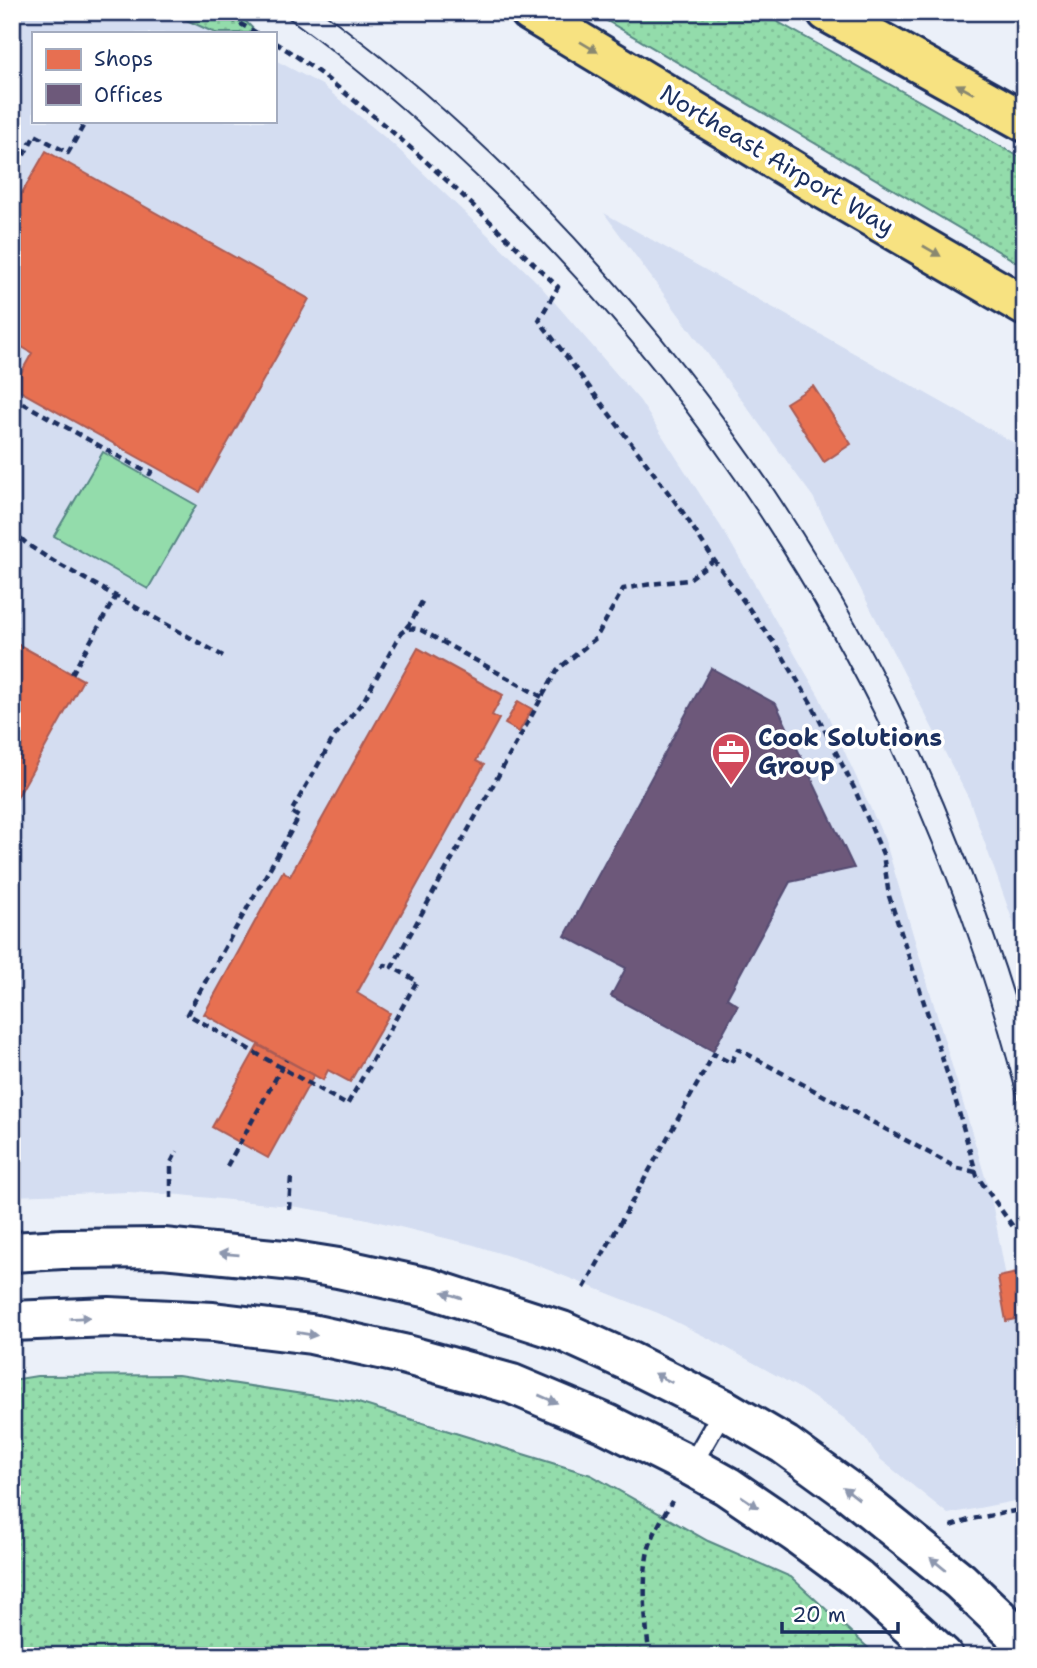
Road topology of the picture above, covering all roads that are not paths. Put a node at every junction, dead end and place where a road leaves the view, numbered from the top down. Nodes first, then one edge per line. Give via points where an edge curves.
1 (530, 12) edge
2 (827, 12) edge
3 (1025, 122) edge
4 (1025, 306) edge
5 (12, 1252) edge
6 (12, 1321) edge
7 (724, 1409) junction
8 (691, 1466) junction
9 (1025, 1643) edge
10 (943, 1656) edge

1 -> 4 main road, Northeast Airport Way
3 -> 2 main road
7 -> 5 street via 552,1328 429,1288 282,1259 163,1248
6 -> 8 street via 109,1317 213,1322 312,1334 512,1384
7 - 8 lane
9 -> 7 street via 960,1581 847,1490
8 -> 10 street via 859,1579

